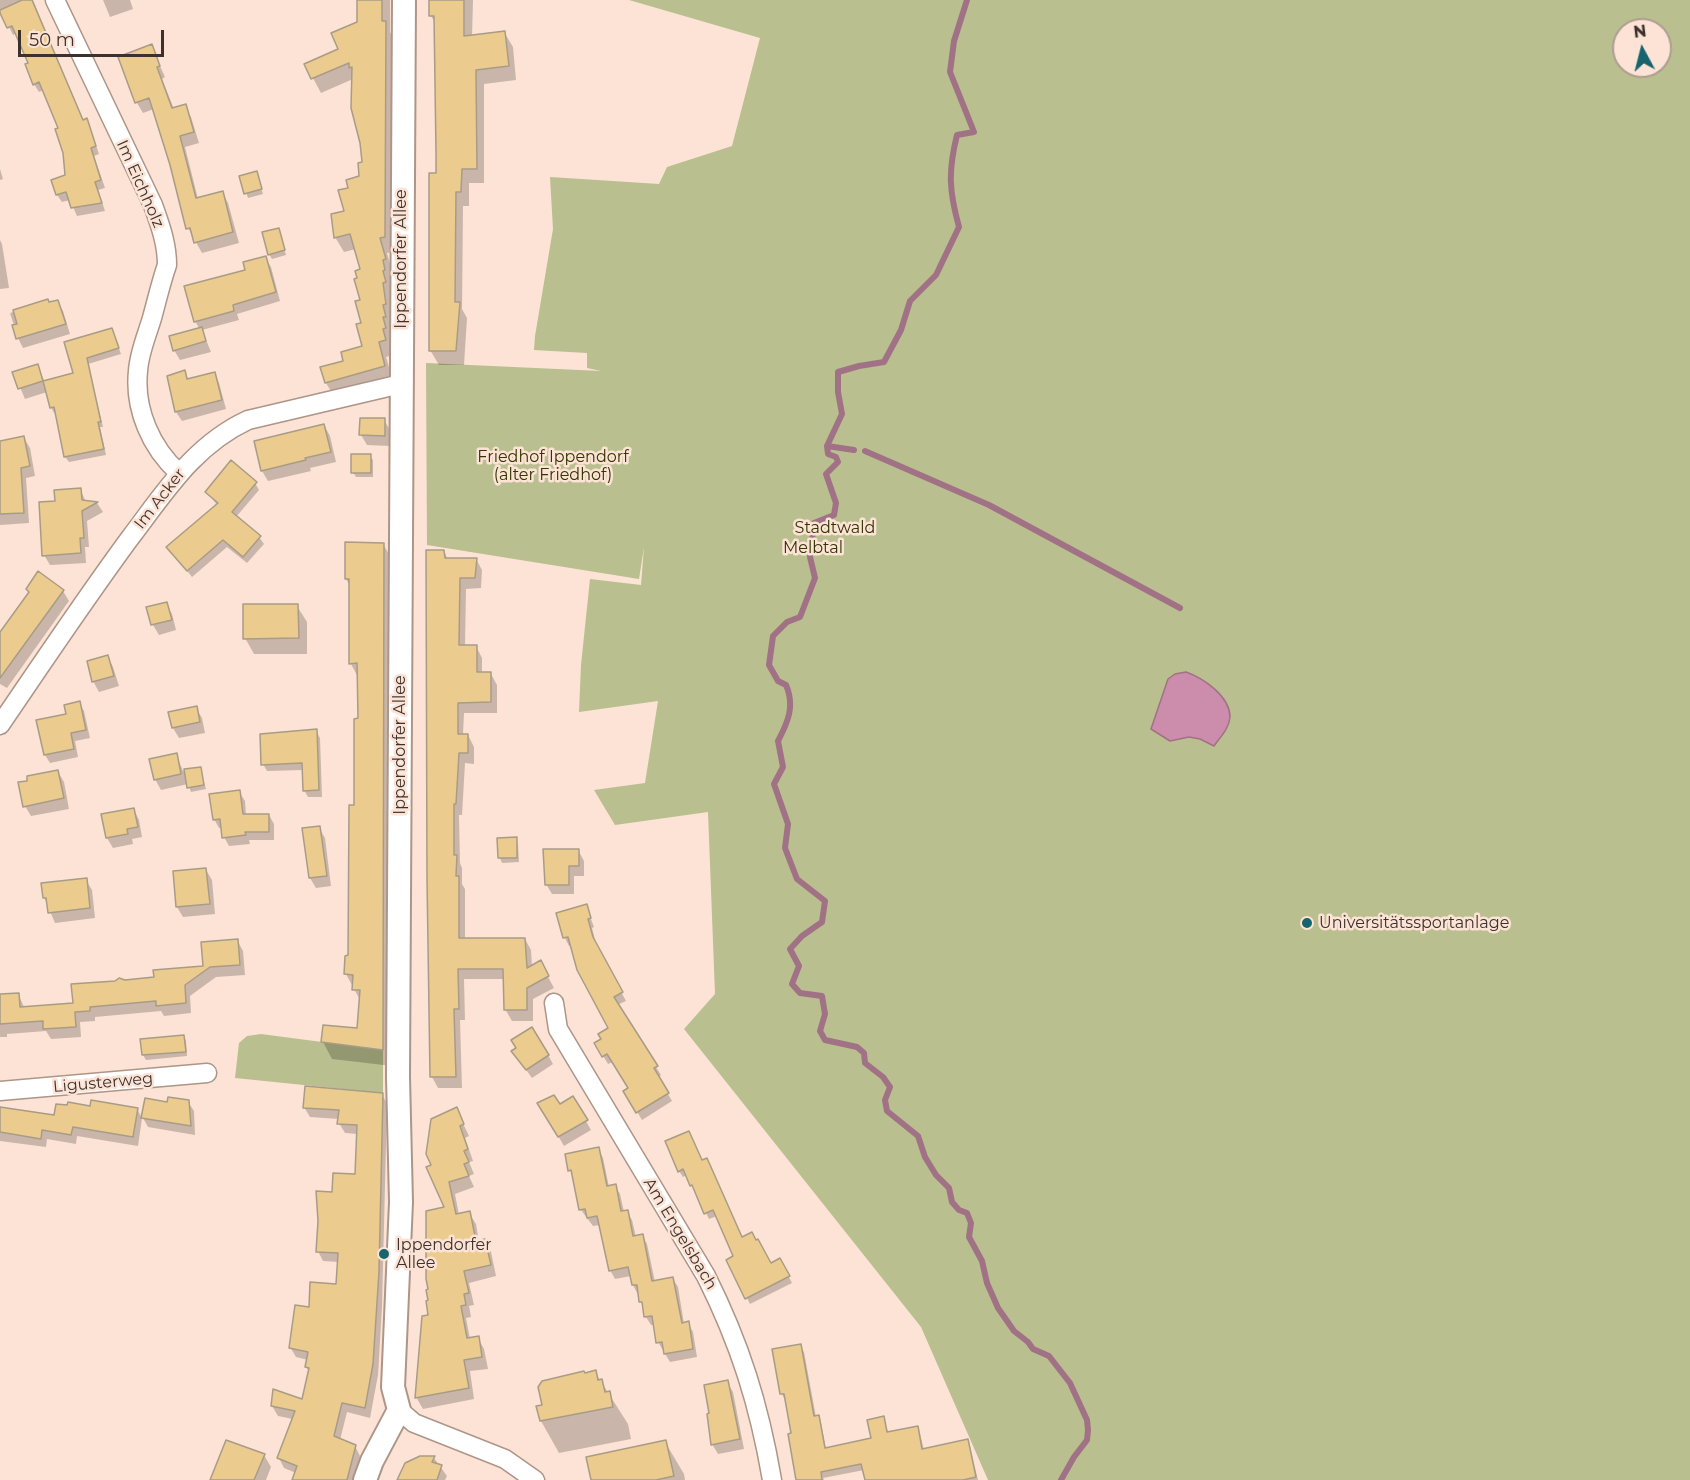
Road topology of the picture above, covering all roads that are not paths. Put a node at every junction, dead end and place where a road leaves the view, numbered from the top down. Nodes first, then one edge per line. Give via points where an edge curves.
1 (55, 0) edge
2 (404, 0) edge
3 (401, 384) junction
4 (179, 473) junction
5 (2, 716) edge
6 (554, 1003) dead end
7 (207, 1073) dead end
8 (0, 1091) edge
9 (399, 1410) junction
10 (365, 1480) edge
11 (535, 1480) edge
12 (772, 1480) edge

1 - 4 street, Im Eichholz via 153,205 163,234 167,265 138,368 137,388 152,439
2 - 3 street, Ippendorfer Allee
3 - 4 street, Im Acker via 248,420 226,430
3 - 9 street, Ippendorfer Allee via 400,1202 393,1387
4 - 5 street, Im Acker
6 - 12 street, Am Engelsbach via 558,1029 726,1315 749,1378
7 - 8 street, Ligusterweg
9 - 10 street
9 - 11 street via 414,1423 505,1459

